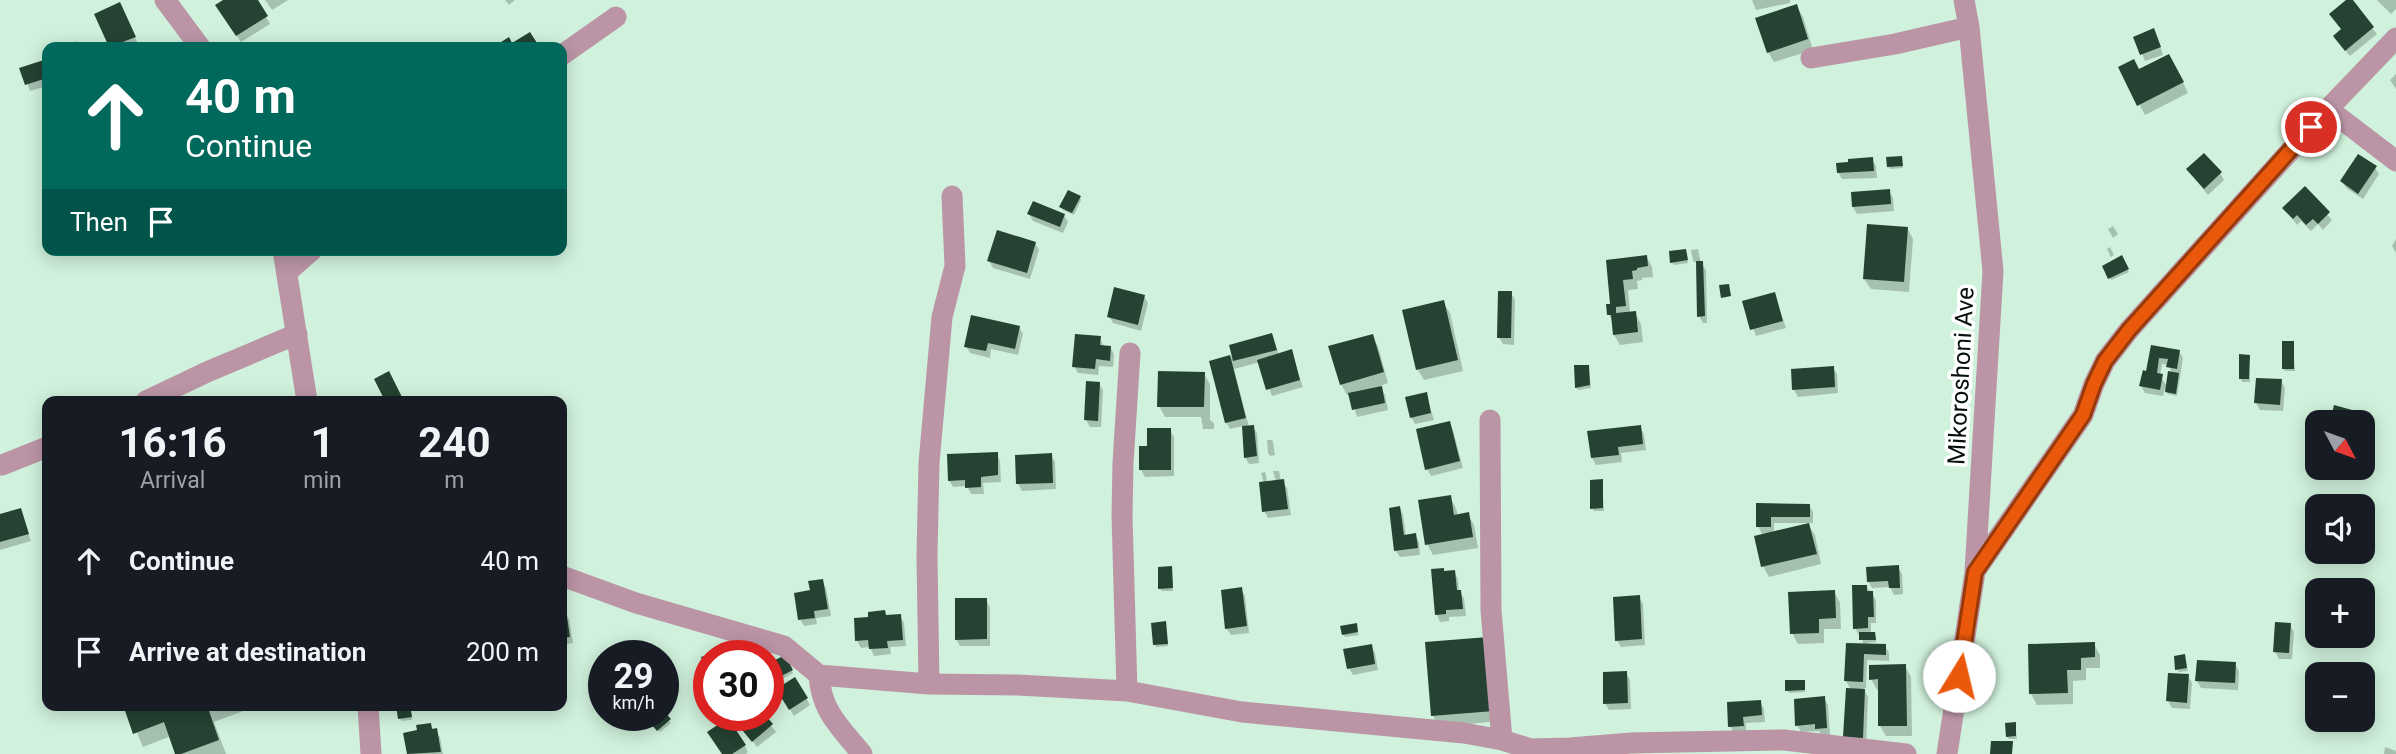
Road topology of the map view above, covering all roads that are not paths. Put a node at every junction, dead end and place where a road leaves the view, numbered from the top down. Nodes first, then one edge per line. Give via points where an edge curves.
1 (165, 0) edge
2 (1964, 0) edge
3 (616, 17) dead end
4 (1969, 27) junction
5 (2396, 38) edge
6 (196, 42) edge
7 (567, 51) edge
8 (1811, 58) dead end
9 (2328, 109) junction
10 (2396, 161) edge
11 (952, 196) dead end
12 (284, 256) edge
13 (305, 256) edge
14 (287, 272) junction
15 (297, 334) junction
16 (1130, 354) dead end
17 (157, 396) edge
18 (306, 396) edge
19 (1490, 420) dead end
20 (42, 449) edge
21 (2, 466) edge
22 (1975, 572) junction
23 (567, 578) edge
24 (819, 675) junction
25 (929, 684) junction
26 (1127, 691) junction
27 (368, 711) edge
28 (1502, 740) junction
29 (371, 754) edge
30 (862, 754) edge
31 (1906, 754) edge
32 (1947, 754) edge

1 - 6 street
2 - 4 street, Mikoroshoni Ave
3 - 7 street
4 - 8 street
4 - 22 street, Mikoroshoni Ave via 1993,271
5 - 9 street
9 - 10 street
9 - 22 street via 2105,361 2083,415
11 - 25 street via 955,267 942,317 929,463
12 - 14 street
13 - 14 street
14 - 15 street
15 - 17 street
15 - 18 street
16 - 26 street via 1122,516
19 - 28 street via 1491,610
20 - 21 street
22 - 32 street, Mikoroshoni Ave
23 - 24 street via 784,646
24 - 25 street
24 - 30 street via 827,712
25 - 26 street
26 - 28 street via 1242,712
27 - 29 street
28 - 31 street via 1531,749 1784,740

